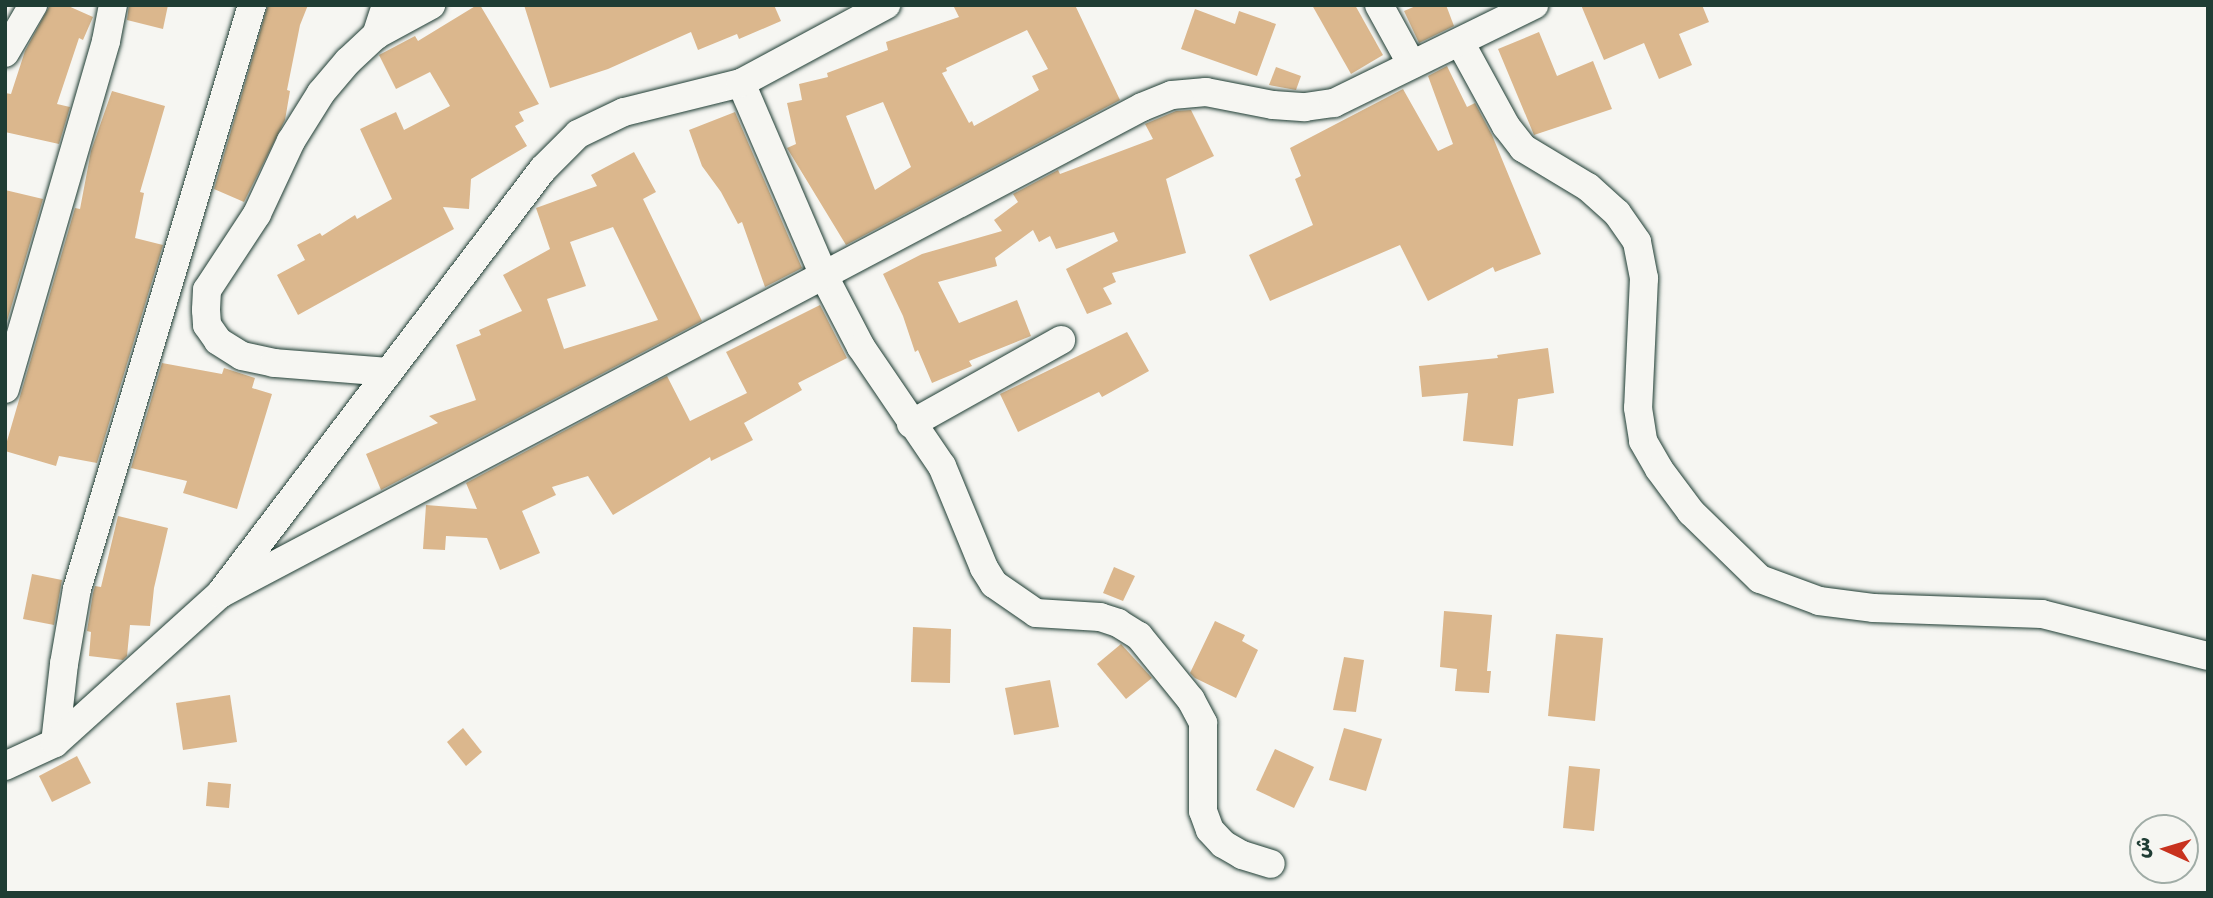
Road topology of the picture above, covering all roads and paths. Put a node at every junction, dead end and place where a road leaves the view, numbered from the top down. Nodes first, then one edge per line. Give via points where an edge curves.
1 (33, 5) edge
2 (113, 5) edge
3 (252, 5) edge
4 (386, 5) edge
5 (431, 5) edge
6 (886, 5) edge
7 (1379, 5) edge
8 (1534, 5) edge
9 (376, 35) junction
10 (1460, 42) junction
11 (5, 53) edge
12 (1412, 65) junction
13 (741, 83) junction
14 (824, 276) junction
15 (1061, 340) dead end
16 (388, 372) junction
17 (5, 389) edge
18 (911, 424) junction
19 (220, 594) junction
20 (2208, 656) edge
21 (55, 743) junction
22 (5, 766) edge
23 (1271, 864) dead end

1 - 11 street
2 - 17 street
3 - 21 street via 77,589
4 - 9 street
5 - 9 street
6 - 13 street
7 - 12 street
8 - 10 street
9 - 16 street via 321,93 291,141 257,214 207,290 206,310 207,325 218,341 242,356
10 - 12 street
10 - 20 street via 1506,126 1524,148 1588,187 1617,214 1637,242 1644,278 1638,408 1643,442 1691,512 1760,579 1819,601 1873,608 2042,614
12 - 14 street via 1334,103 1306,107 1206,92 1172,95
13 - 14 street
13 - 16 street via 624,112 578,134 543,169
14 - 18 street via 861,347
14 - 19 street
15 - 18 street
16 - 19 street
18 - 23 street via 942,466 994,584 1036,613 1100,617 1139,636 1191,700 1203,723 1203,811 1210,830 1241,855
19 - 21 street
21 - 22 street

